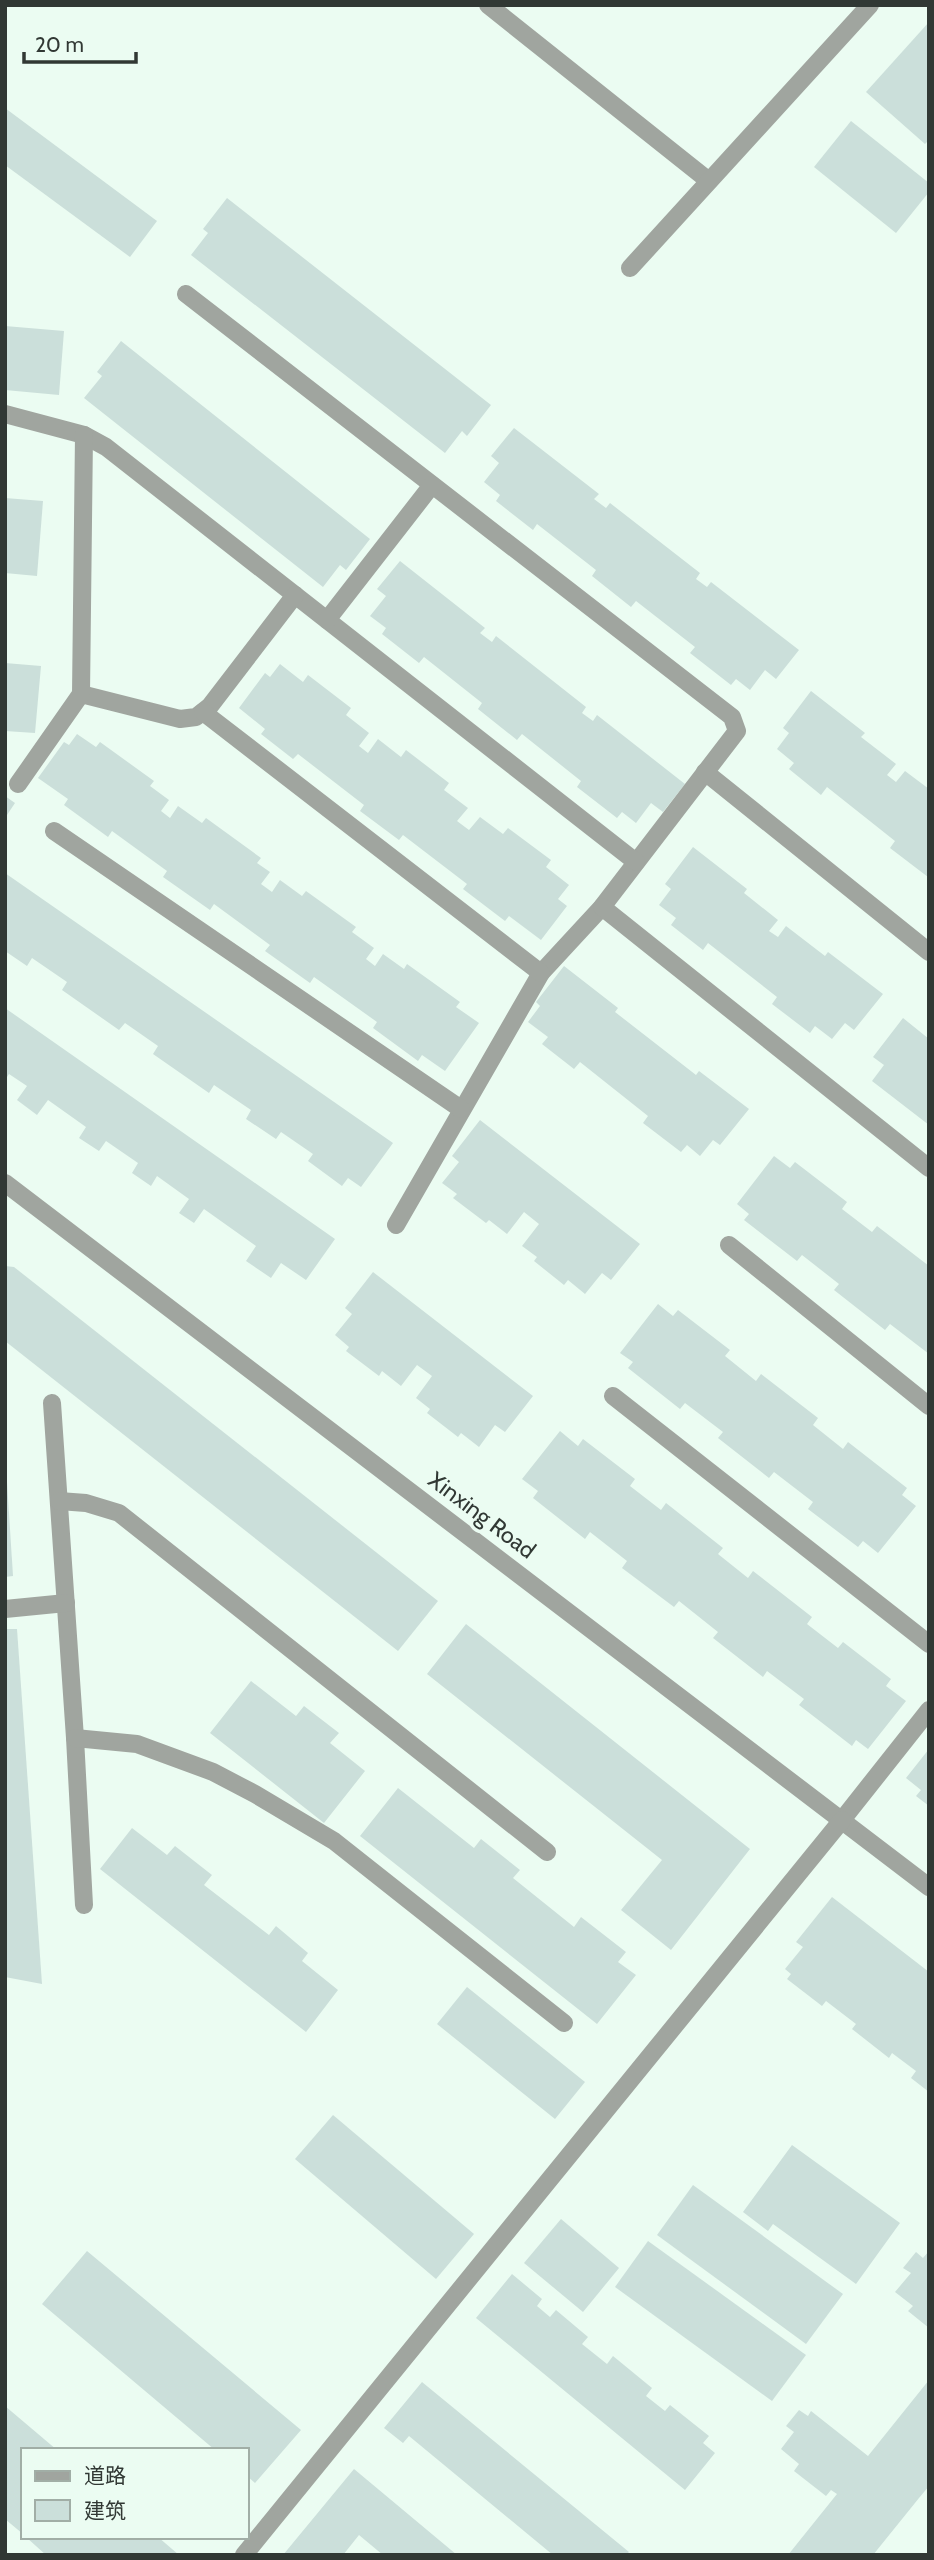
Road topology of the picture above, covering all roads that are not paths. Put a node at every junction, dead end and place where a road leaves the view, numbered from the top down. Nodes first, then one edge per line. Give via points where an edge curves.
1 (488, 5) edge
2 (870, 5) edge
3 (709, 181) junction
4 (630, 268) dead end
5 (186, 294) dead end
6 (5, 414) edge
7 (84, 435) junction
8 (432, 485) junction
9 (296, 595) junction
10 (327, 620) junction
11 (81, 694) junction
12 (203, 712) junction
13 (705, 772) junction
14 (18, 784) dead end
15 (54, 831) dead end
16 (636, 862) junction
17 (602, 907) junction
18 (929, 952) edge
19 (541, 973) junction
20 (461, 1109) junction
21 (929, 1168) edge
22 (5, 1182) edge
23 (396, 1224) dead end
24 (729, 1245) dead end
25 (613, 1396) dead end
26 (52, 1403) dead end
27 (929, 1406) edge
28 (59, 1501) junction
29 (66, 1603) junction
30 (5, 1609) edge
31 (929, 1644) edge
32 (929, 1710) edge
33 (75, 1738) junction
34 (842, 1820) junction
35 (547, 1852) dead end
36 (929, 1886) edge
37 (84, 1905) dead end
38 (564, 2023) dead end
39 (244, 2555) edge

1 - 3 street
2 - 3 street
3 - 4 street
5 - 8 street
6 - 7 street
7 - 9 street via 106,447
7 - 11 street
8 - 10 street
8 - 13 street via 732,717 737,731
9 - 10 street
9 - 12 street
10 - 16 street
11 - 12 street via 180,719
11 - 14 street
12 - 19 street
13 - 16 street
13 - 18 street
15 - 20 street
16 - 17 street
17 - 19 street
17 - 21 street
19 - 20 street
20 - 23 street
22 - 34 street, Xinxing Road
24 - 27 street
25 - 31 street
26 - 28 street
28 - 29 street
28 - 35 street via 118,1513
29 - 30 street
29 - 33 street
32 - 34 street
33 - 37 street
33 - 38 street via 136,1744 213,1772 254,1794 334,1841
34 - 36 street, Xinxing Road
34 - 39 street

